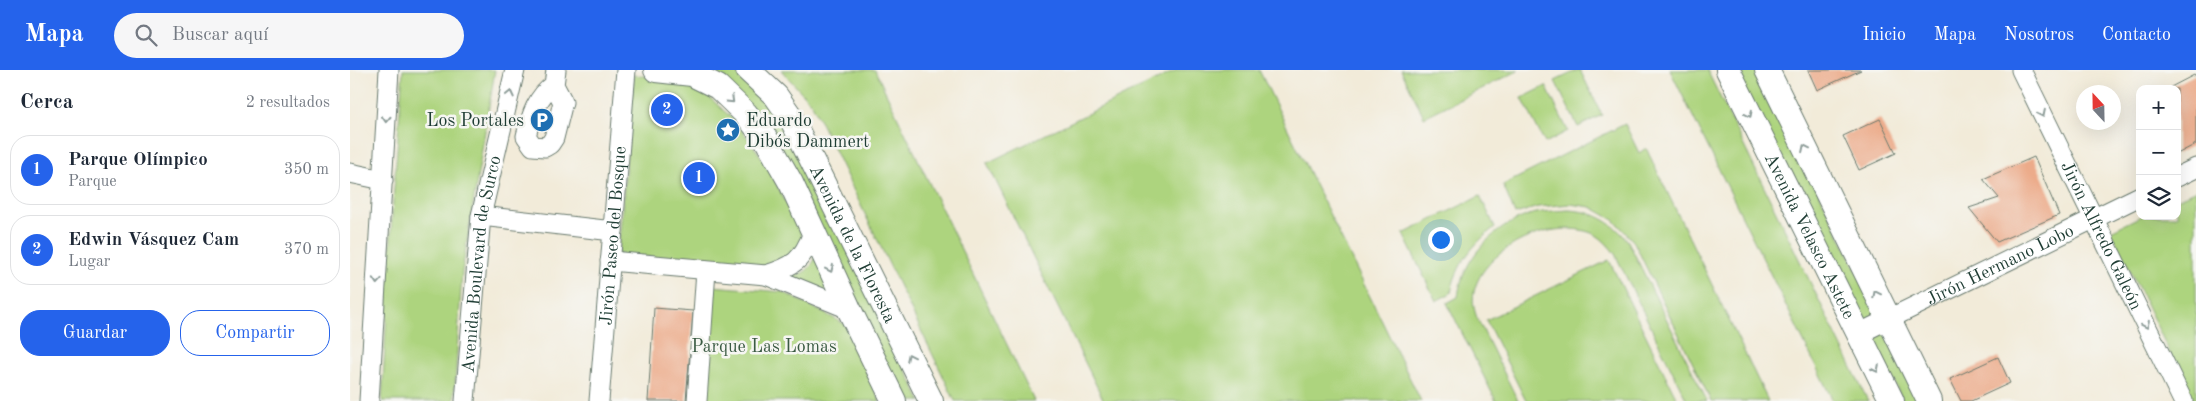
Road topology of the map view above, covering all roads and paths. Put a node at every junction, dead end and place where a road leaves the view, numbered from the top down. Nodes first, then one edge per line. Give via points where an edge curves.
1 (389, 70) edge
2 (515, 70) edge
3 (626, 70) edge
4 (656, 70) edge
5 (748, 70) edge
6 (1728, 70) edge
7 (1767, 70) edge
8 (2020, 70) edge
9 (2196, 168) edge
10 (350, 173) edge
11 (2181, 175) edge
12 (383, 180) junction
13 (2136, 198) edge
14 (481, 216) junction
15 (2094, 218) junction
16 (613, 231) junction
17 (813, 234) junction
18 (610, 261) junction
19 (706, 270) junction
20 (766, 275) junction
21 (849, 309) junction
22 (1888, 319) junction
23 (1858, 334) junction
24 (369, 401) edge
25 (465, 401) edge
26 (599, 401) edge
27 (697, 401) edge
28 (894, 401) edge
29 (931, 401) edge
30 (1892, 401) edge
31 (1929, 401) edge
32 (2183, 401) edge

1 -> 12 street
14 -> 2 street, Avenida Boulevard de Surco
3 - 16 street, Jirón Paseo del Bosque
4 -> 17 main road, Avenida de la Floresta via 692,74 718,87 746,114 766,139 787,176
29 -> 5 main road, Avenida de la Floresta via 798,130 776,96
6 -> 23 main road, Avenida Velasco Astete
22 -> 7 main road, Avenida Velasco Astete
8 -> 15 street, Jirón Alfredo Galeón
9 - 11 street
10 - 12 street
12 -> 24 street
13 - 15 street, Jirón Hermano Lobo
14 - 16 street
14 - 25 street, Avenida Boulevard de Surco
15 - 22 street, Jirón Hermano Lobo
15 -> 32 street, Jirón Alfredo Galeón
16 - 18 street, Jirón Paseo del Bosque
17 - 20 street, Avenida de la Floresta via 806,252 797,262
17 -> 21 main road, Avenida de la Floresta
18 - 19 street, Avenida de la Floresta
18 - 26 street, Jirón Paseo del Bosque
19 - 20 street, Avenida de la Floresta
19 - 27 street
20 - 21 street, Avenida de la Floresta
21 - 28 main road, Avenida de la Floresta
22 - 23 street, Jirón Hermano Lobo
22 - 31 main road, Avenida Velasco Astete
23 -> 30 main road, Avenida Velasco Astete

